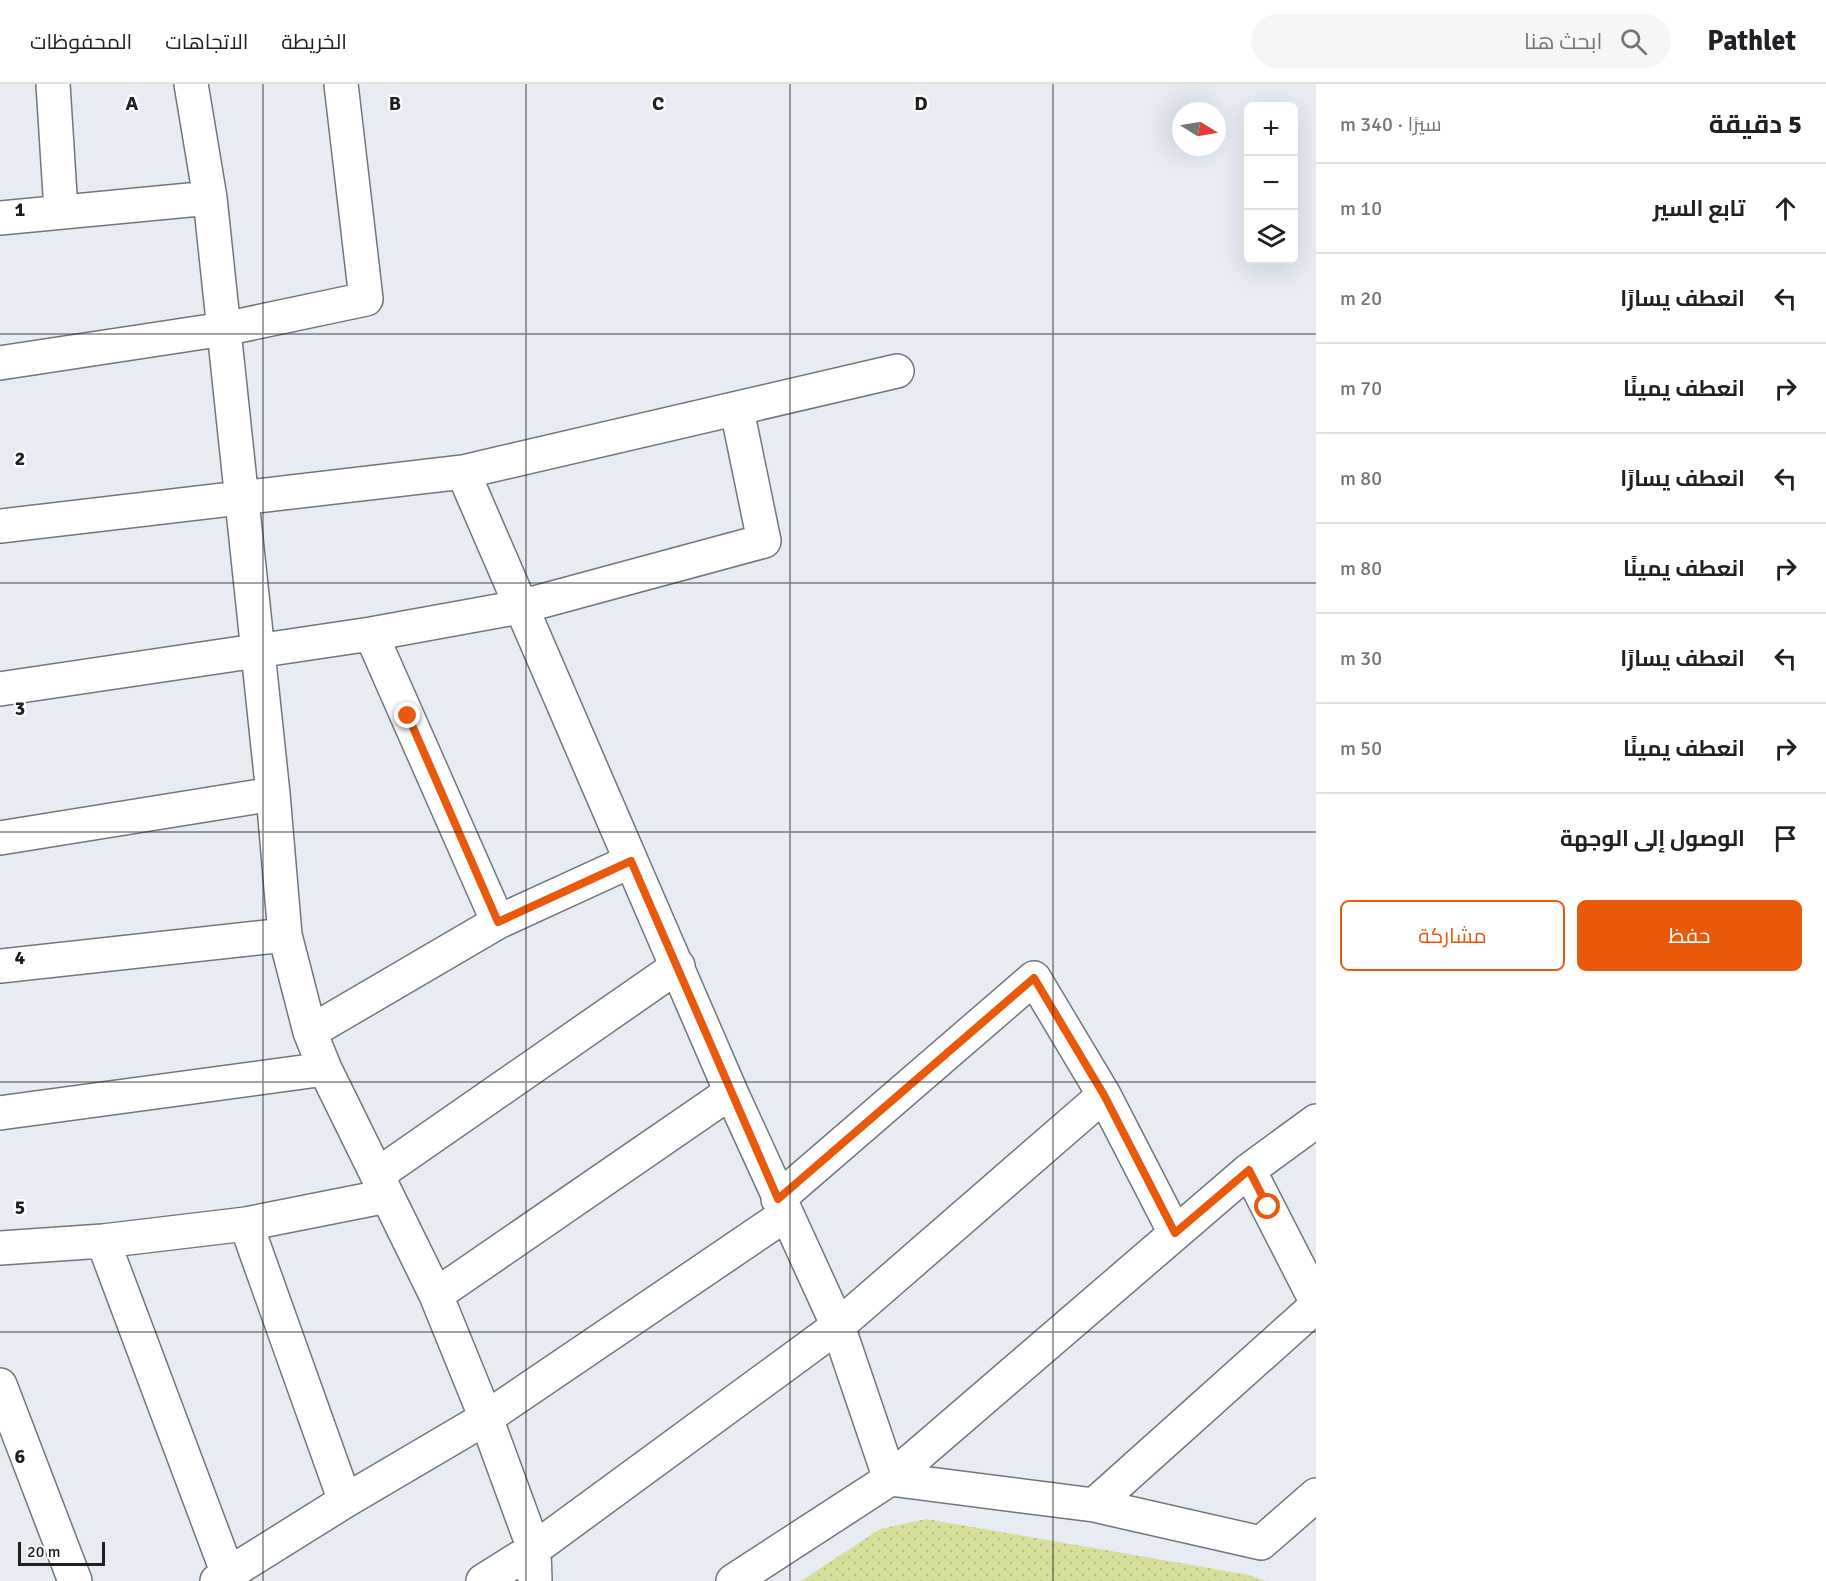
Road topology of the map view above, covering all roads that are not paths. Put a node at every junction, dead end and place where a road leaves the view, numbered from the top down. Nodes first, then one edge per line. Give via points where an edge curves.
1 (53, 84) edge
2 (191, 84) edge
3 (341, 84) edge
4 (210, 198) junction
5 (61, 211) junction
6 (0, 218) edge
7 (224, 329) junction
8 (0, 363) edge
9 (897, 371) dead end
10 (737, 410) junction
11 (463, 472) junction
12 (241, 498) junction
13 (0, 525) edge
14 (520, 607) junction
15 (371, 634) junction
16 (257, 651) junction
17 (0, 689) edge
18 (273, 794) junction
19 (0, 838) edge
20 (631, 861) junction
21 (498, 922) junction
22 (285, 935) junction
23 (0, 966) edge
24 (678, 966) junction
25 (310, 1032) junction
26 (326, 1069) junction
27 (731, 1092) junction
28 (1104, 1095) junction
29 (0, 1113) edge
30 (1316, 1121) edge
31 (1249, 1170) junction
32 (382, 1186) junction
33 (782, 1207) junction
34 (246, 1224) junction
35 (1175, 1233) junction
36 (103, 1242) junction
37 (0, 1248) edge
38 (436, 1295) junction
39 (1316, 1301) edge
40 (1316, 1306) edge
41 (838, 1326) junction
42 (0, 1385) edge
43 (486, 1418) junction
44 (890, 1479) junction
45 (1316, 1495) edge
46 (345, 1501) junction
47 (1094, 1505) junction
48 (535, 1565) edge
49 (223, 1578) edge
50 (75, 1581) edge
51 (483, 1581) edge
52 (733, 1581) edge

1 - 5 street
2 - 4 street
3 - 7 street via 366,299
4 - 5 street
4 - 7 street
5 - 6 street
7 - 8 street
7 - 12 street
9 - 10 street
10 - 11 street
10 - 14 street via 764,542
11 - 12 street
11 - 14 street
12 - 13 street
12 - 16 street
14 - 15 street
14 - 20 street
15 - 16 street
15 - 21 street
16 - 17 street
16 - 18 street
18 - 19 street
18 - 22 street
20 - 21 street
20 - 24 street
21 - 25 street
22 - 23 street
22 - 25 street
24 - 27 street
24 - 32 street
25 - 26 street
26 - 29 street
26 - 32 street
27 - 33 street
27 - 38 street
28 - 33 street via 1034,978
28 - 35 street
28 - 41 street
30 - 31 street
31 - 35 street
31 - 39 street
32 - 34 street
32 - 38 street
33 - 41 street
33 - 43 street
34 - 36 street
34 - 46 street
35 - 44 street
36 - 37 street
36 - 49 street
38 - 43 street
40 - 47 street
41 - 44 street
41 - 48 street
42 - 50 street
43 - 46 street
43 - 48 street
44 - 47 street
44 - 52 street
45 - 47 street via 1260,1543
46 - 49 street
48 - 51 street

